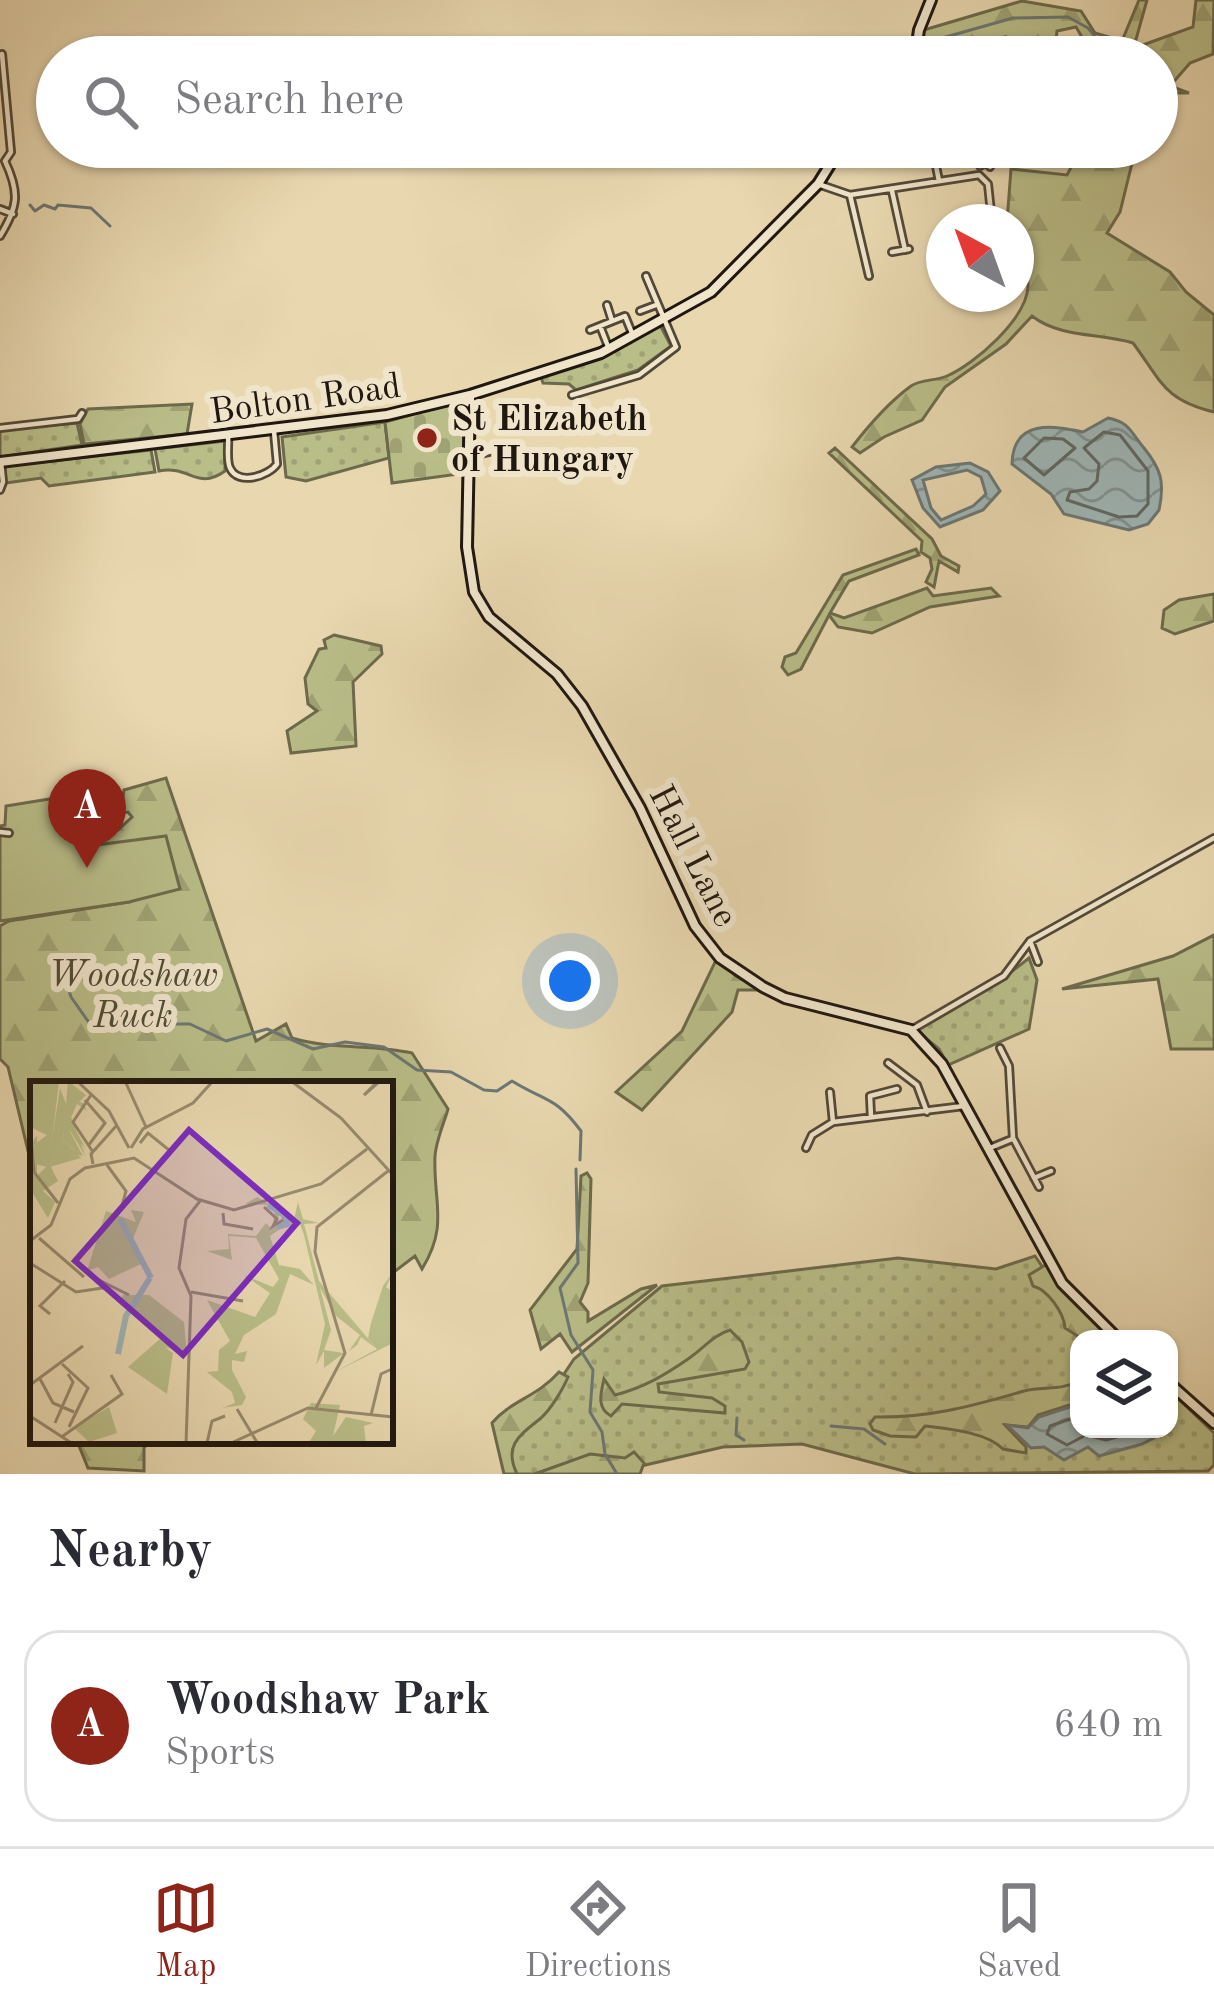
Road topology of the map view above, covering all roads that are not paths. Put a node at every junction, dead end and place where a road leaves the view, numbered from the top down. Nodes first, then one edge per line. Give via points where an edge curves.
1 (932, 0) edge
2 (918, 36) edge
3 (2, 54) edge
4 (2, 160) edge
5 (828, 168) edge
6 (937, 168) edge
7 (939, 181) junction
8 (818, 184) junction
9 (892, 189) junction
10 (850, 195) junction
11 (990, 204) edge
12 (0, 208) edge
13 (13, 214) junction
14 (0, 236) edge
15 (892, 252) dead end
16 (646, 276) dead end
17 (869, 276) dead end
18 (607, 305) dead end
19 (656, 305) junction
20 (640, 311) dead end
21 (662, 320) junction
22 (612, 321) junction
23 (600, 326) junction
24 (590, 330) dead end
25 (634, 338) junction
26 (610, 350) junction
27 (572, 394) dead end
28 (470, 395) junction
29 (82, 413) dead end
30 (0, 428) edge
31 (274, 431) junction
32 (228, 435) junction
33 (520, 445) dead end
34 (471, 456) junction
35 (0, 462) edge
36 (0, 490) edge
37 (0, 832) edge
38 (9, 833) dead end
39 (1214, 838) edge
40 (1028, 944) junction
41 (1038, 962) dead end
42 (910, 1030) junction
43 (1000, 1048) dead end
44 (888, 1063) dead end
45 (897, 1090) dead end
46 (830, 1093) dead end
47 (964, 1106) junction
48 (927, 1112) junction
49 (872, 1117) junction
50 (832, 1122) junction
51 (1013, 1138) junction
52 (806, 1148) dead end
53 (990, 1148) junction
54 (1052, 1171) dead end
55 (1034, 1178) junction
56 (1039, 1187) dead end
57 (1109, 1330) edge
58 (1178, 1391) edge
59 (1214, 1423) edge

1 - 2 street
3 - 4 street via 10,152
4 - 13 street via 17,185
5 - 8 street, Bolton Road
6 - 7 street
7 - 9 street
7 - 11 street via 983,177
8 - 10 street
8 - 21 street, Bolton Road via 711,292
9 - 10 street
9 - 15 street via 907,249
10 - 17 street
12 - 13 street
13 - 14 street
16 - 19 street
18 - 22 street
19 - 20 street
19 - 21 street
21 - 25 street, Bolton Road
21 - 27 street via 673,350 639,375
22 - 23 street
22 - 25 street via 625,316
23 - 24 street
23 - 26 street
25 - 26 street, Bolton Road
26 - 28 street, Bolton Road
28 - 31 street, Bolton Road
28 - 34 street, Hall Lane
29 - 30 street
31 - 32 street, Bolton Road
31 - 32 street via 277,464 266,475 233,472
32 - 35 street, Bolton Road
33 - 34 street
34 - 42 street, Hall Lane via 467,547 474,592 582,706 709,945 741,975 785,998
35 - 36 street
37 - 38 street
39 - 40 street
40 - 41 street
40 - 42 street via 1004,976
42 - 47 street via 935,1053
43 - 51 street via 1009,1066
44 - 48 street via 917,1085
45 - 49 street via 870,1096
46 - 50 street
47 - 48 street
47 - 53 street
48 - 49 street
49 - 50 street
50 - 52 street
51 - 53 street
51 - 55 street
53 - 57 street via 1062,1283
54 - 55 street
55 - 56 street
58 - 59 street

